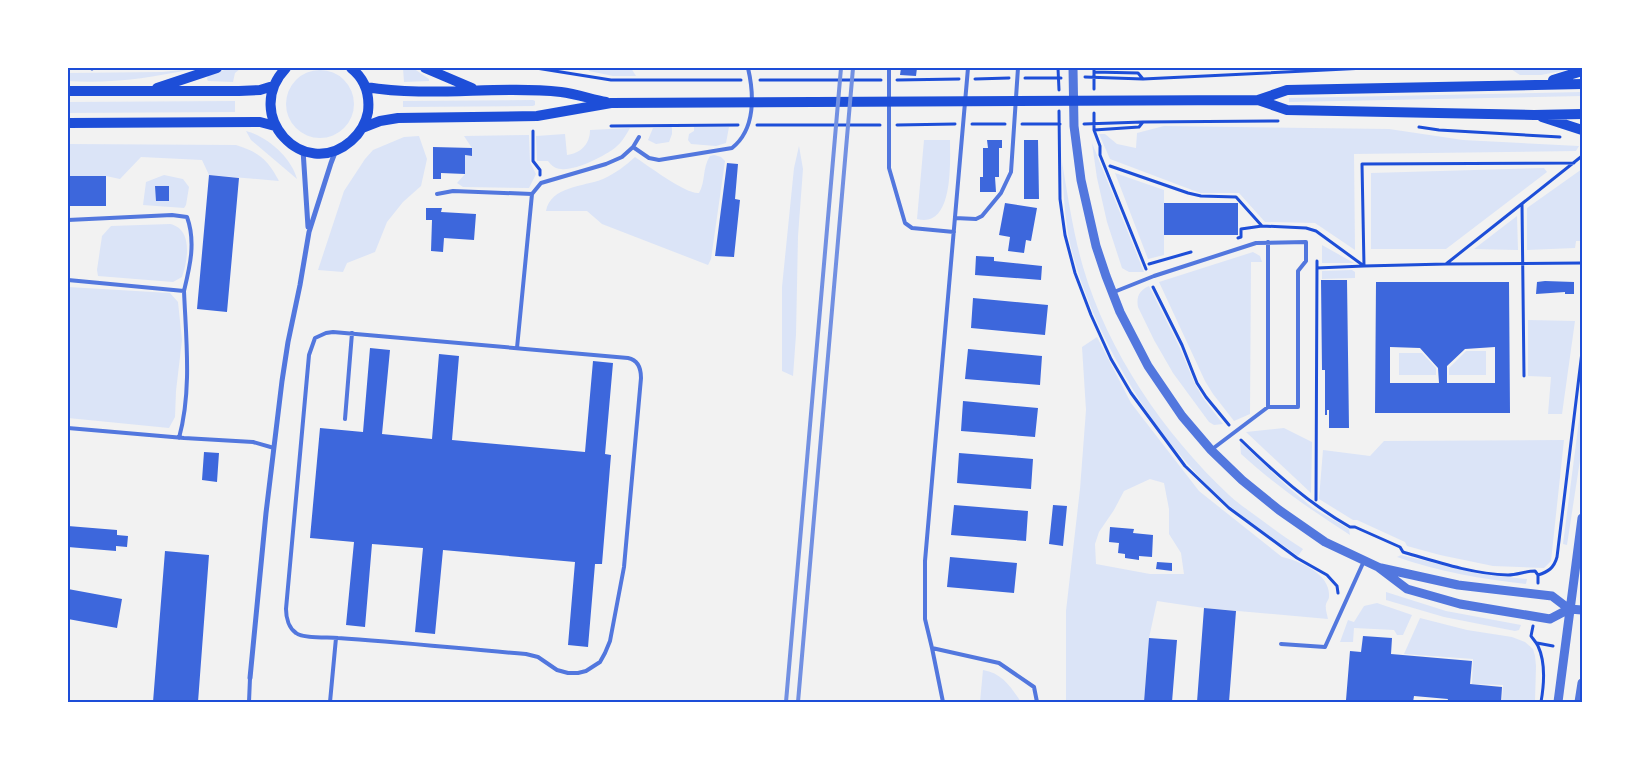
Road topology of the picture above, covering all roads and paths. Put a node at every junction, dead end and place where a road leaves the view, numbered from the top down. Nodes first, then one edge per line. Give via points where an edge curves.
1 (217, 68) edge
2 (286, 68) edge
3 (425, 68) edge
4 (536, 68) edge
5 (748, 68) edge
6 (889, 68) edge
7 (968, 68) edge
8 (1018, 68) edge
9 (1073, 68) edge
10 (1366, 68) edge
11 (356, 69) edge
12 (1582, 71) edge
13 (1094, 72) dead end
14 (1080, 77) dead end
15 (1011, 78) dead end
16 (1020, 78) dead end
17 (1070, 78) dead end
18 (961, 79) dead end
19 (971, 79) dead end
20 (1143, 79) junction
21 (747, 80) dead end
22 (756, 80) dead end
23 (882, 80) dead end
24 (892, 80) dead end
25 (1532, 84) junction
26 (1582, 84) edge
27 (273, 86) junction
28 (366, 87) junction
29 (475, 90) junction
30 (68, 91) edge
31 (149, 91) junction
32 (1258, 100) junction
33 (611, 103) junction
34 (1582, 114) edge
35 (1534, 115) junction
36 (1286, 121) dead end
37 (1143, 122) junction
38 (68, 123) edge
39 (960, 124) dead end
40 (970, 124) dead end
41 (1010, 124) dead end
42 (1020, 124) dead end
43 (1070, 124) dead end
44 (1080, 124) dead end
45 (750, 125) dead end
46 (880, 125) dead end
47 (890, 125) dead end
48 (275, 126) junction
49 (611, 126) dead end
50 (741, 126) dead end
51 (1414, 126) dead end
52 (362, 128) junction
53 (533, 130) dead end
54 (1094, 130) dead end
55 (1582, 130) edge
56 (639, 137) dead end
57 (1562, 138) dead end
58 (633, 147) junction
59 (303, 150) junction
60 (337, 150) junction
61 (1582, 156) edge
62 (1574, 163) junction
63 (1110, 166) dead end
64 (541, 183) junction
65 (437, 194) dead end
66 (532, 194) junction
67 (1522, 204) junction
68 (955, 218) junction
69 (68, 220) edge
70 (1262, 226) junction
71 (1317, 231) junction
72 (309, 232) junction
73 (954, 232) junction
74 (1232, 240) dead end
75 (1317, 241) dead end
76 (1268, 242) junction
77 (1195, 251) dead end
78 (1317, 259) dead end
79 (1522, 263) junction
80 (1582, 263) edge
81 (1149, 264) dead end
82 (1446, 264) junction
83 (1364, 266) junction
84 (1317, 268) junction
85 (68, 280) edge
86 (184, 291) junction
87 (1112, 292) junction
88 (352, 332) junction
89 (517, 348) junction
90 (1582, 352) edge
91 (1524, 376) dead end
92 (1268, 407) junction
93 (345, 419) dead end
94 (68, 428) edge
95 (178, 438) junction
96 (274, 448) junction
97 (1211, 450) junction
98 (1316, 500) dead end
99 (1582, 518) edge
100 (1364, 561) junction
101 (1378, 567) junction
102 (1527, 571) dead end
103 (1538, 575) junction
104 (1537, 594) junction
105 (1569, 609) junction
106 (1582, 610) edge
107 (1534, 616) junction
108 (336, 638) junction
109 (1281, 644) dead end
110 (932, 648) junction
111 (250, 678) joint
112 (1582, 682) edge
113 (249, 702) edge
114 (330, 702) edge
115 (943, 702) edge
116 (1037, 702) edge
117 (1541, 702) edge
118 (1558, 702) edge
119 (1579, 702) edge

1 - 31 main road
2 - 27 main road
3 - 29 main road
4 - 21 path via 611,80
5 - 58 lane via 752,99 750,119 739,143 732,148 659,160 649,158
6 - 73 lane via 889,168 905,223 912,228
7 - 68 lane
8 - 68 lane via 1011,172 1001,193 982,216 976,219
9 - 87 street via 1074,126 1081,180 1096,246
10 - 20 path
11 - 28 main road
12 - 25 main road
13 - 20 path via 1138,73
14 - 20 path
15 - 19 path
16 - 17 path
18 - 24 path
22 - 23 path
25 - 26 main road
25 - 32 main road via 1287,90
27 - 31 main road via 239,91
27 - 48 main road via 270,99
28 - 29 main road via 398,91
28 - 52 main road via 367,114
29 - 33 main road via 562,92
30 - 31 main road
32 - 33 main road
32 - 35 main road via 1287,110
33 - 52 main road via 537,116 398,118
34 - 35 main road
35 - 55 main road
36 - 37 path
37 - 44 path
37 - 54 path via 1139,127
38 - 48 main road via 260,122
39 - 47 path
40 - 41 path
42 - 43 path
45 - 46 path
48 - 59 main road via 287,141
49 - 50 path
51 - 57 path
52 - 60 main road
53 - 64 path via 533,161 540,170
56 - 58 lane
58 - 64 lane via 622,157 606,164
59 - 60 main road via 314,153
59 - 72 street
60 - 72 street
61 - 62 path
62 - 67 path
62 - 83 path via 1362,164
63 - 70 path via 1188,193 1236,197
64 - 66 lane
65 - 66 lane via 453,191
66 - 89 lane
67 - 79 path
67 - 82 path
68 - 73 lane
69 - 86 lane via 172,214 187,217 192,230 191,259
70 - 71 path
70 - 74 path via 1241,229 1241,237
71 - 75 path
71 - 83 path
72 - 96 street
73 - 110 lane via 925,562 925,618
76 - 87 lane via 1256,243
76 - 92 lane
76 - 92 lane via 1306,242 1306,261 1298,271 1298,407
77 - 81 path
78 - 84 path
79 - 80 path
79 - 82 path
79 - 91 path
82 - 83 path
83 - 84 path
84 - 98 path
85 - 86 lane
86 - 95 lane via 187,372 183,423
87 - 97 street via 1134,341 1162,388
88 - 89 lane
88 - 93 lane
88 - 108 lane via 320,335 315,338 309,355 286,609 288,622 296,633
89 - 108 lane via 628,358 638,363 641,370 624,567 610,640 600,662 586,671 568,673 526,654
90 - 103 path via 1557,557 1552,568
92 - 97 lane
94 - 95 lane
95 - 96 lane via 253,442
96 - 111 street
97 - 100 street via 1279,510 1325,542
99 - 105 street
100 - 101 street
100 - 109 lane via 1325,647
101 - 104 street via 1458,586
101 - 107 street via 1407,589 1473,607
102 - 103 path via 1535,571
103 - 104 path
104 - 105 street via 1552,596
105 - 106 street
105 - 107 street via 1550,619
105 - 118 street
107 - 117 path via 1531,636 1537,643 1543,662
108 - 114 lane
110 - 115 lane
110 - 116 lane via 999,663 1034,687
111 - 113 lane
112 - 119 street

